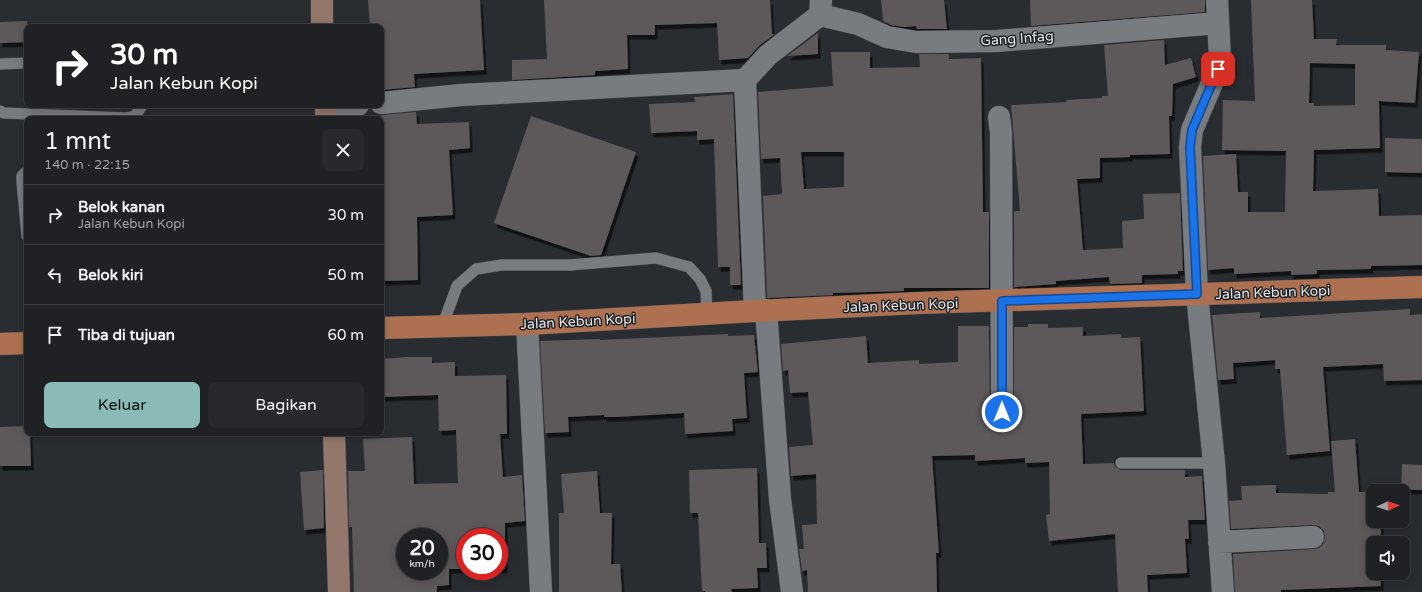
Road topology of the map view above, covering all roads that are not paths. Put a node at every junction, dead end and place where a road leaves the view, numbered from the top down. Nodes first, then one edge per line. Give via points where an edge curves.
1 (322, 0) edge
2 (1217, 0) edge
3 (820, 8) edge
4 (322, 24) edge
5 (1218, 24) junction
6 (24, 63) edge
7 (0, 64) edge
8 (745, 80) junction
9 (384, 103) edge
10 (342, 108) edge
11 (0, 111) edge
12 (326, 111) edge
13 (77, 116) edge
14 (999, 117) dead end
15 (24, 174) edge
16 (24, 204) edge
17 (1422, 287) edge
18 (1197, 294) junction
19 (1002, 301) junction
20 (761, 311) junction
21 (707, 314) junction
22 (527, 324) junction
23 (442, 326) junction
24 (384, 328) edge
25 (24, 343) edge
26 (0, 344) edge
27 (1002, 412) dead end
28 (334, 436) edge
29 (1121, 463) dead end
30 (1214, 463) junction
31 (1313, 537) dead end
32 (1219, 542) junction
33 (339, 592) edge
34 (540, 592) edge
35 (792, 592) edge
36 (1223, 592) edge

1 - 4 street
2 - 5 street
3 - 5 street, Gang Infag via 887,37 916,42 997,41
3 - 8 street via 768,55
5 - 18 street via 1218,69 1192,130 1190,147
6 - 7 lane
8 - 9 street via 461,95
8 - 20 street
10 - 12 street
11 - 13 lane
14 - 19 street
15 - 16 lane
17 - 18 main road, Jalan Kebun Kopi
18 - 19 main road, Jalan Kebun Kopi
18 - 30 street
19 - 20 main road, Jalan Kebun Kopi
19 - 27 street
20 - 21 main road, Jalan Kebun Kopi
20 - 35 street
21 - 22 main road, Jalan Kebun Kopi
21 - 23 lane via 706,291 700,279 689,267 656,258 570,265 502,264 476,269 457,286
22 - 23 main road, Jalan Kebun Kopi
22 - 34 street
23 - 24 main road, Jalan Kebun Kopi
25 - 26 main road
28 - 33 street
29 - 30 lane
30 - 32 street
31 - 32 street
32 - 36 street

